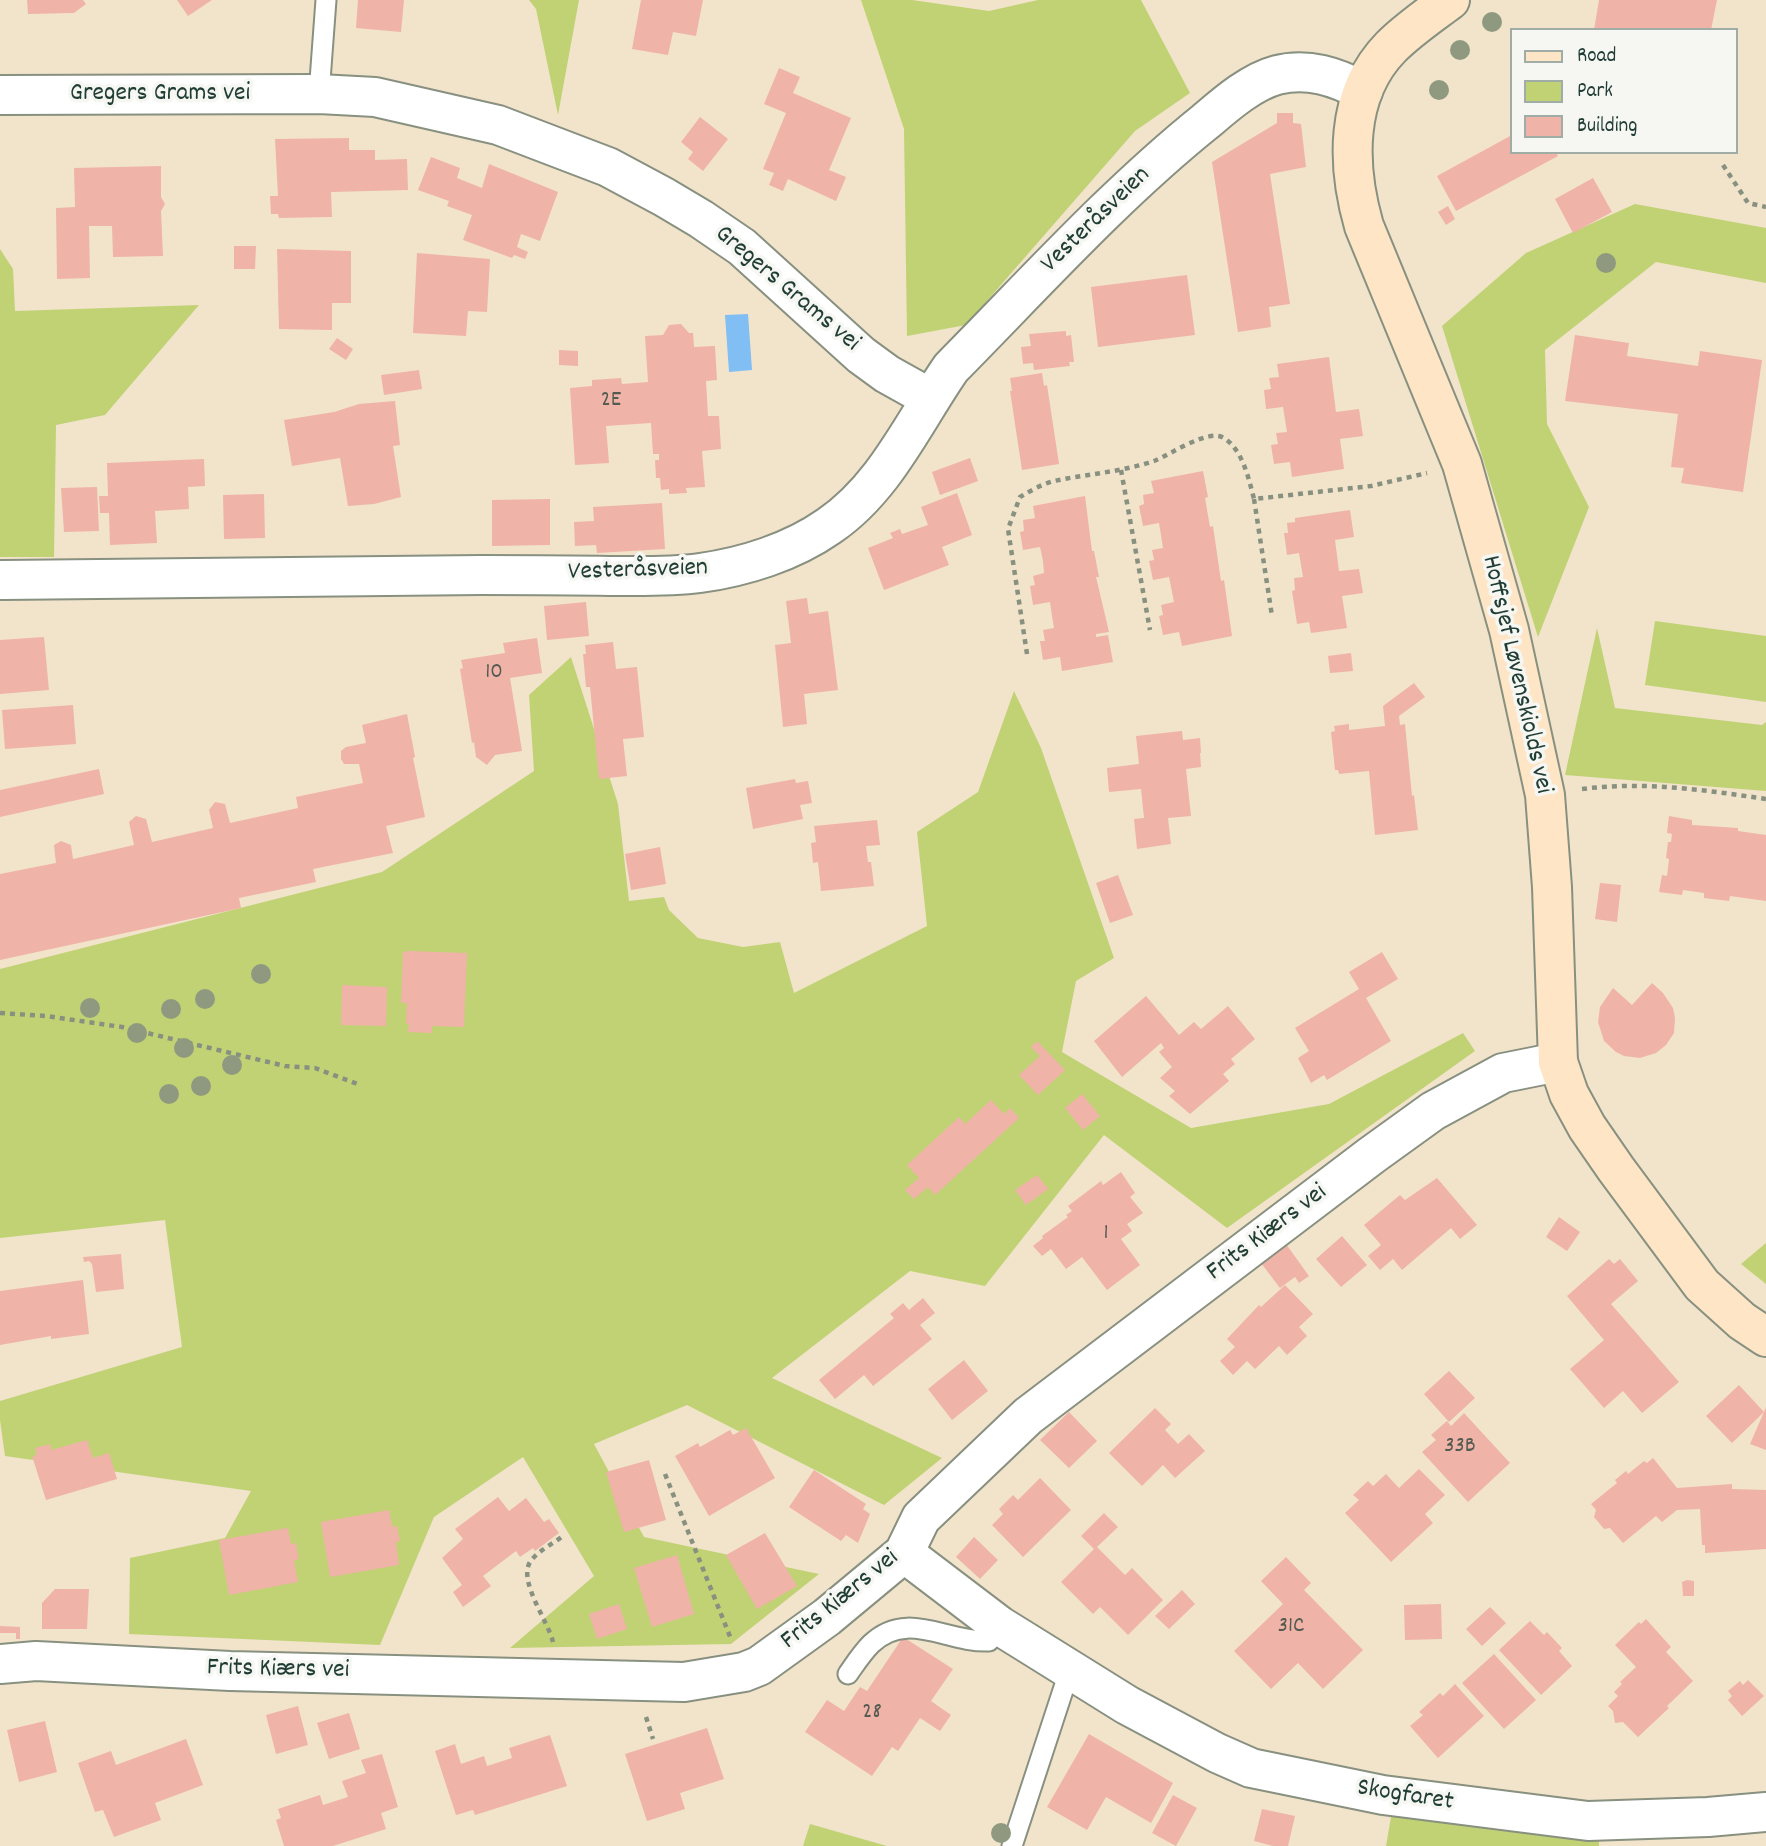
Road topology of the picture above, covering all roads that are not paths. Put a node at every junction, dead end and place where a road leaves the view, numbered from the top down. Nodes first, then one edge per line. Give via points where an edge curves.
1 (326, 0) edge
2 (1450, 0) edge
3 (1363, 91) junction
4 (319, 94) junction
5 (0, 95) edge
6 (930, 398) junction
7 (0, 580) edge
8 (1558, 1062) junction
9 (1766, 1337) edge
10 (904, 1553) junction
11 (1000, 1626) junction
12 (0, 1664) edge
13 (1070, 1669) junction
14 (848, 1674) dead end
15 (1766, 1812) edge
16 (1012, 1846) edge

1 - 4 lane
2 - 3 street, Hoffsjef Løvenskiolds vei via 1390,49
3 - 6 street, Vesteråsveien via 1338,78 1298,72 1275,75 1227,103 1087,229 951,369
3 - 8 street, Hoffsjef Løvenskiolds vei via 1351,162 1355,194 1462,464 1509,631 1545,795
4 - 5 street, Gregers Grams vei
4 - 6 street, Gregers Grams vei via 375,97 498,125 608,167 742,247 861,355
6 - 7 street, Vesteråsveien via 896,456 853,506 829,526 774,554 700,573
8 - 9 street, Hoffsjef Løvenskiolds vei via 1587,1127 1671,1244 1702,1284
8 - 10 street, Frits Kiærs vei via 1503,1073 1433,1111 1371,1155 1028,1416 921,1518
10 - 11 street, Skogfaret
10 - 12 street, Frits Kiærs vei via 760,1665 684,1682 230,1671 36,1661
11 - 13 street, Skogfaret
11 - 14 lane via 989,1641 973,1642 917,1627 896,1628 872,1643
13 - 15 street, Skogfaret via 1229,1759 1324,1784 1588,1821
13 - 16 lane

